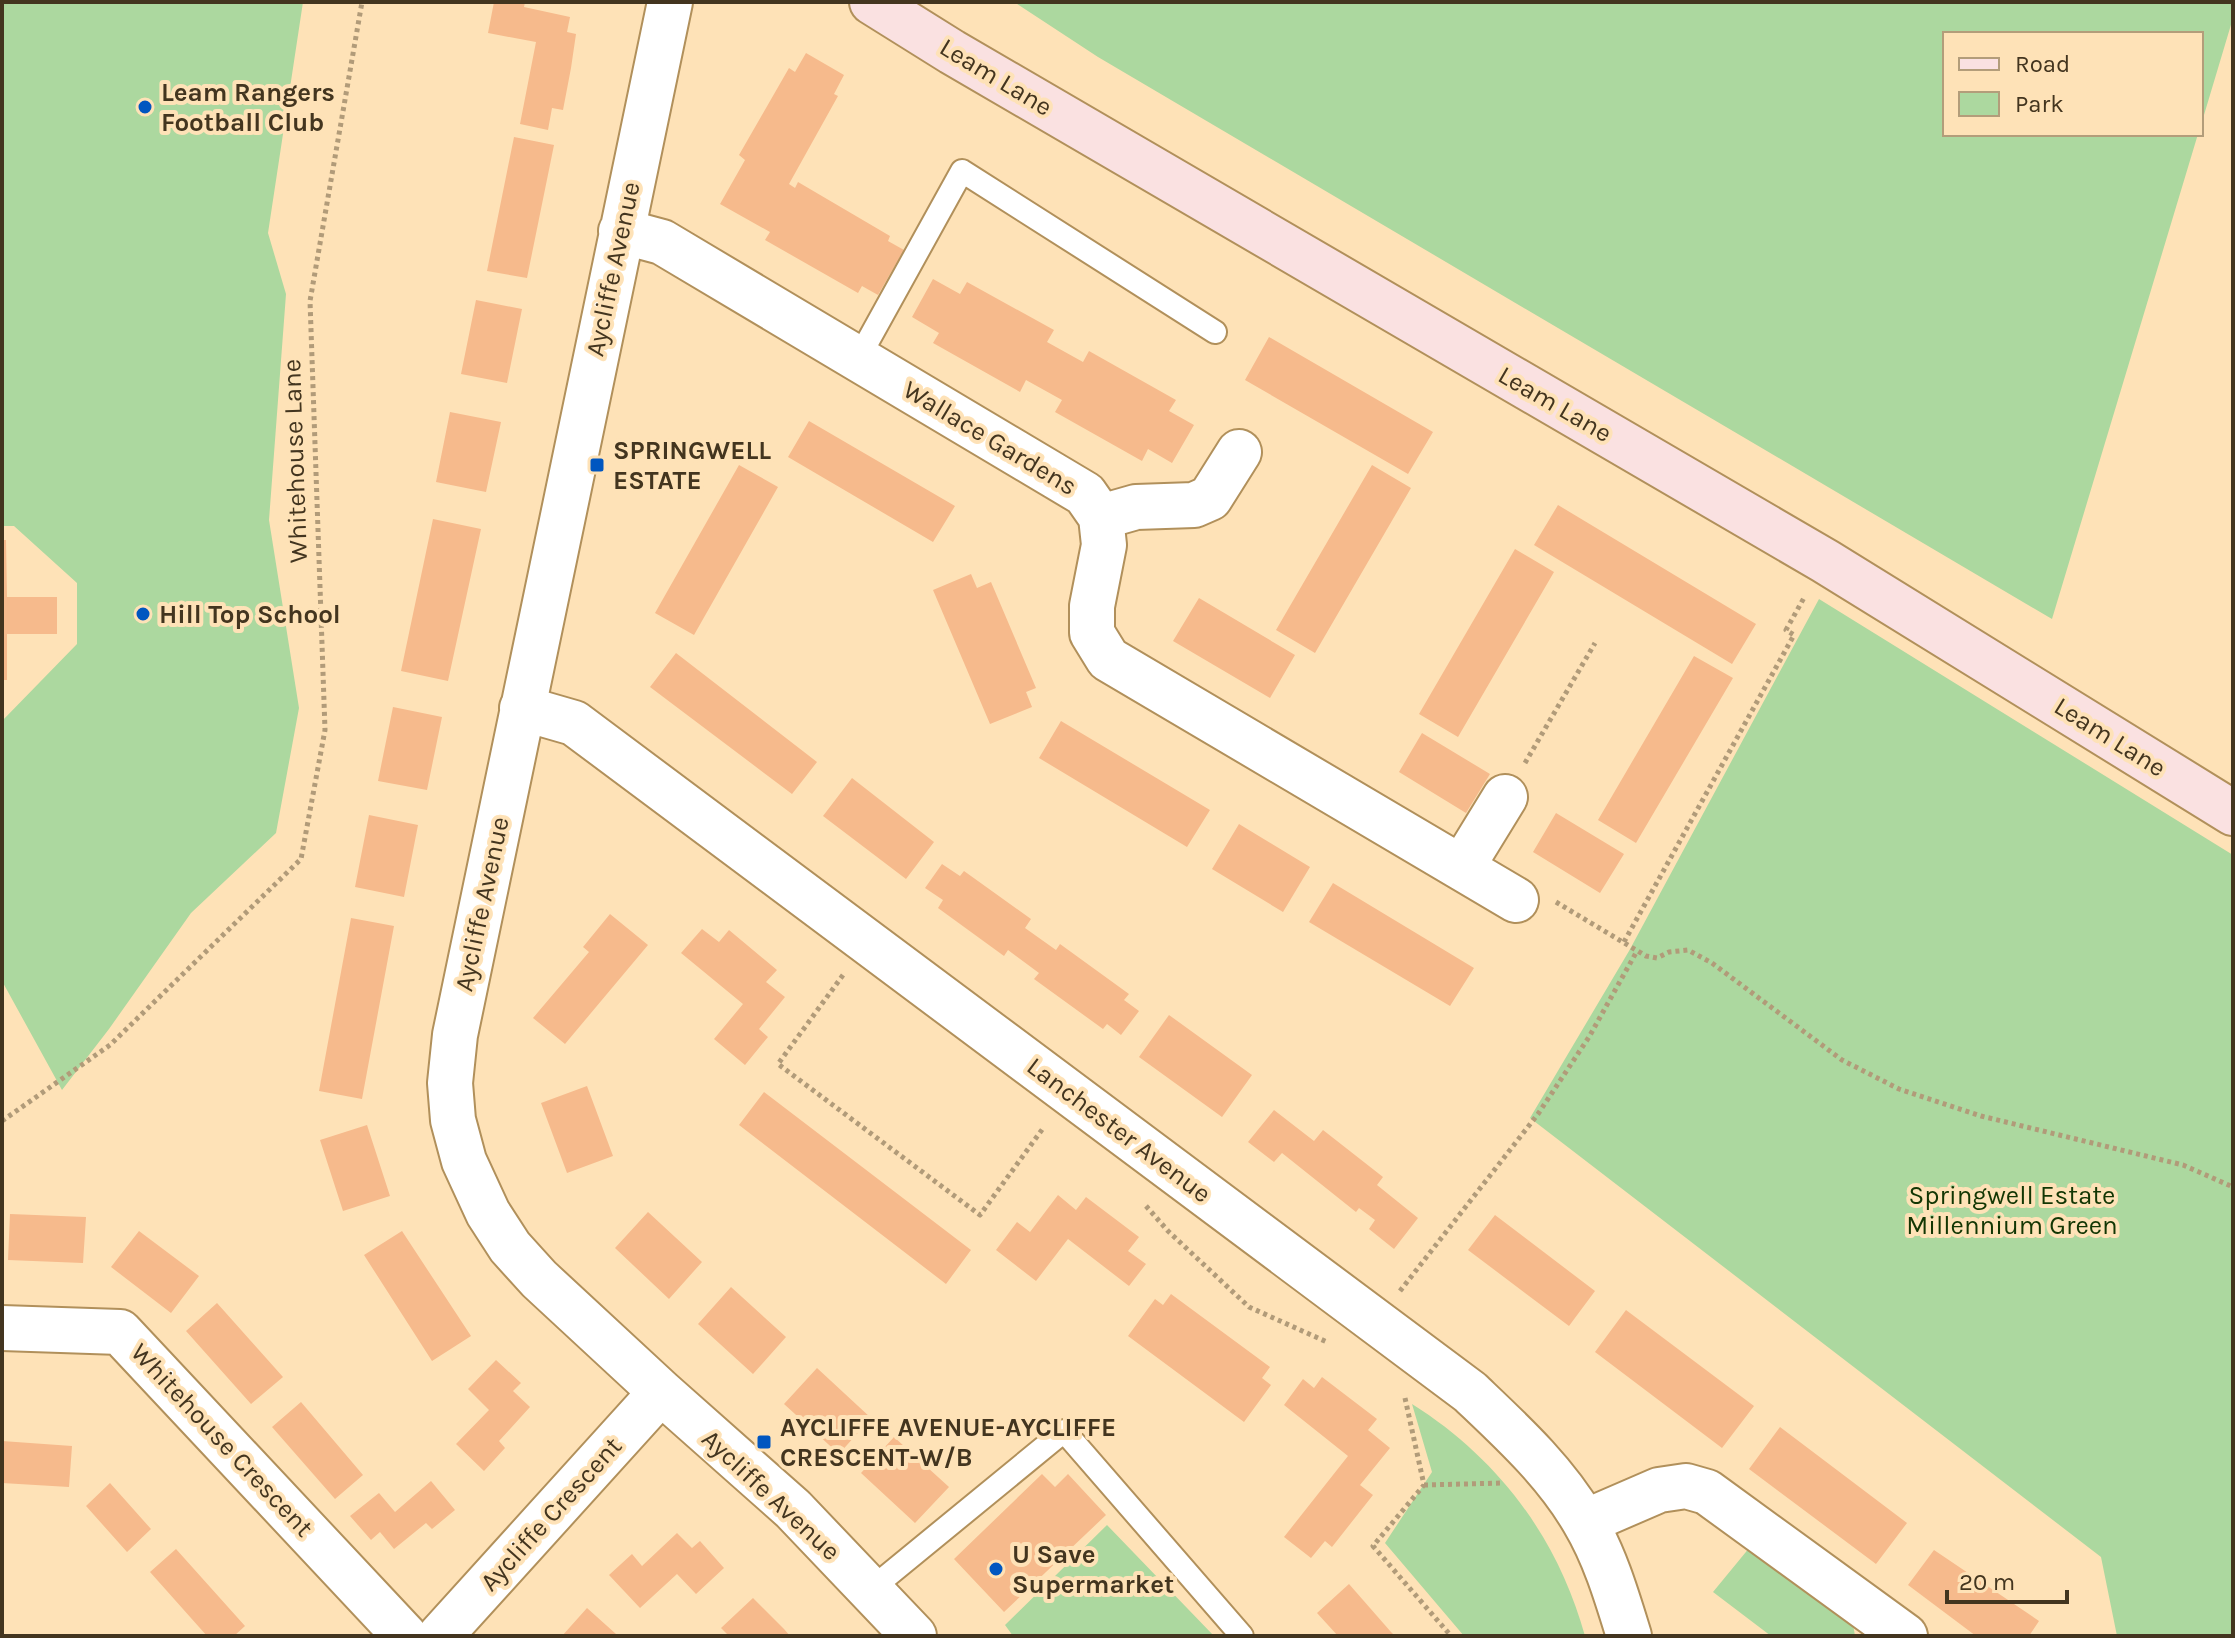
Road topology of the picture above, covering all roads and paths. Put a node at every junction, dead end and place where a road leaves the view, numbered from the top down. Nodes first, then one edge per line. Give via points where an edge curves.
1 (362, 2) edge
2 (670, 2) edge
3 (872, 2) edge
4 (621, 231) junction
5 (1215, 332) dead end
6 (858, 359) junction
7 (1239, 452) dead end
8 (1101, 517) junction
9 (1825, 561) junction
10 (1595, 643) dead end
11 (522, 708) junction
12 (1505, 797) joint
13 (2233, 813) edge
14 (1462, 867) junction
15 (1516, 900) joint
16 (868, 942) junction
17 (1624, 942) junction
18 (1637, 951) junction
19 (1069, 1093) junction
20 (2, 1121) edge
21 (2233, 1187) edge
22 (1141, 1200) dead end
23 (2, 1328) edge
24 (1392, 1334) junction
25 (1328, 1342) dead end
26 (661, 1392) junction
27 (1558, 1482) junction
28 (1424, 1485) junction
29 (1585, 1522) junction
30 (870, 1590) junction
31 (405, 1636) edge
32 (440, 1636) edge
33 (914, 1636) edge
34 (1242, 1636) edge
35 (1451, 1636) edge
36 (1629, 1636) edge
37 (1905, 1636) edge

1 - 20 path, Whitehouse Lane via 310,301 325,730 301,859 110,1045
2 - 4 street, Aycliffe Avenue
3 - 9 main road, Leam Lane
4 - 6 street, Wallace Gardens via 662,242
4 - 11 street, Aycliffe Avenue
5 - 6 lane via 962,171
6 - 8 street, Wallace Gardens via 1085,494
7 - 8 street via 1210,498 1194,505 1136,507
8 - 14 street, Wallace Gardens via 1104,545 1092,633 1108,659
9 - 13 main road, Leam Lane
9 - 17 path via 1786,630 1794,635
10 - 12 path
11 - 16 street, Lanchester Avenue via 574,723
11 - 26 street, Aycliffe Avenue via 455,1035 453,1120 464,1161 510,1247
12 - 14 street
14 - 15 street, Wallace Gardens
15 - 17 path via 1532,888
16 - 19 street, Lanchester Avenue
16 - 19 path via 778,1064 980,1215
17 - 18 path
18 - 21 path via 1657,958 1688,950 1842,1060 1899,1089 1981,1116 2183,1165
18 - 24 path via 1589,1037
19 - 24 street, Lanchester Avenue
22 - 25 path via 1249,1307
23 - 31 street, Whitehouse Crescent via 120,1332
24 - 27 street, Lanchester Avenue via 1470,1392
24 - 28 path via 1387,1376 1403,1391
26 - 30 street, Aycliffe Avenue via 793,1509
26 - 32 street, Aycliffe Crescent
27 - 28 path
27 - 29 street, Lanchester Avenue
28 - 35 path via 1373,1546
29 - 36 street, Lanchester Avenue
29 - 37 street via 1659,1490 1686,1486 1707,1492
30 - 33 street, Aycliffe Avenue
30 - 34 lane via 1064,1431

